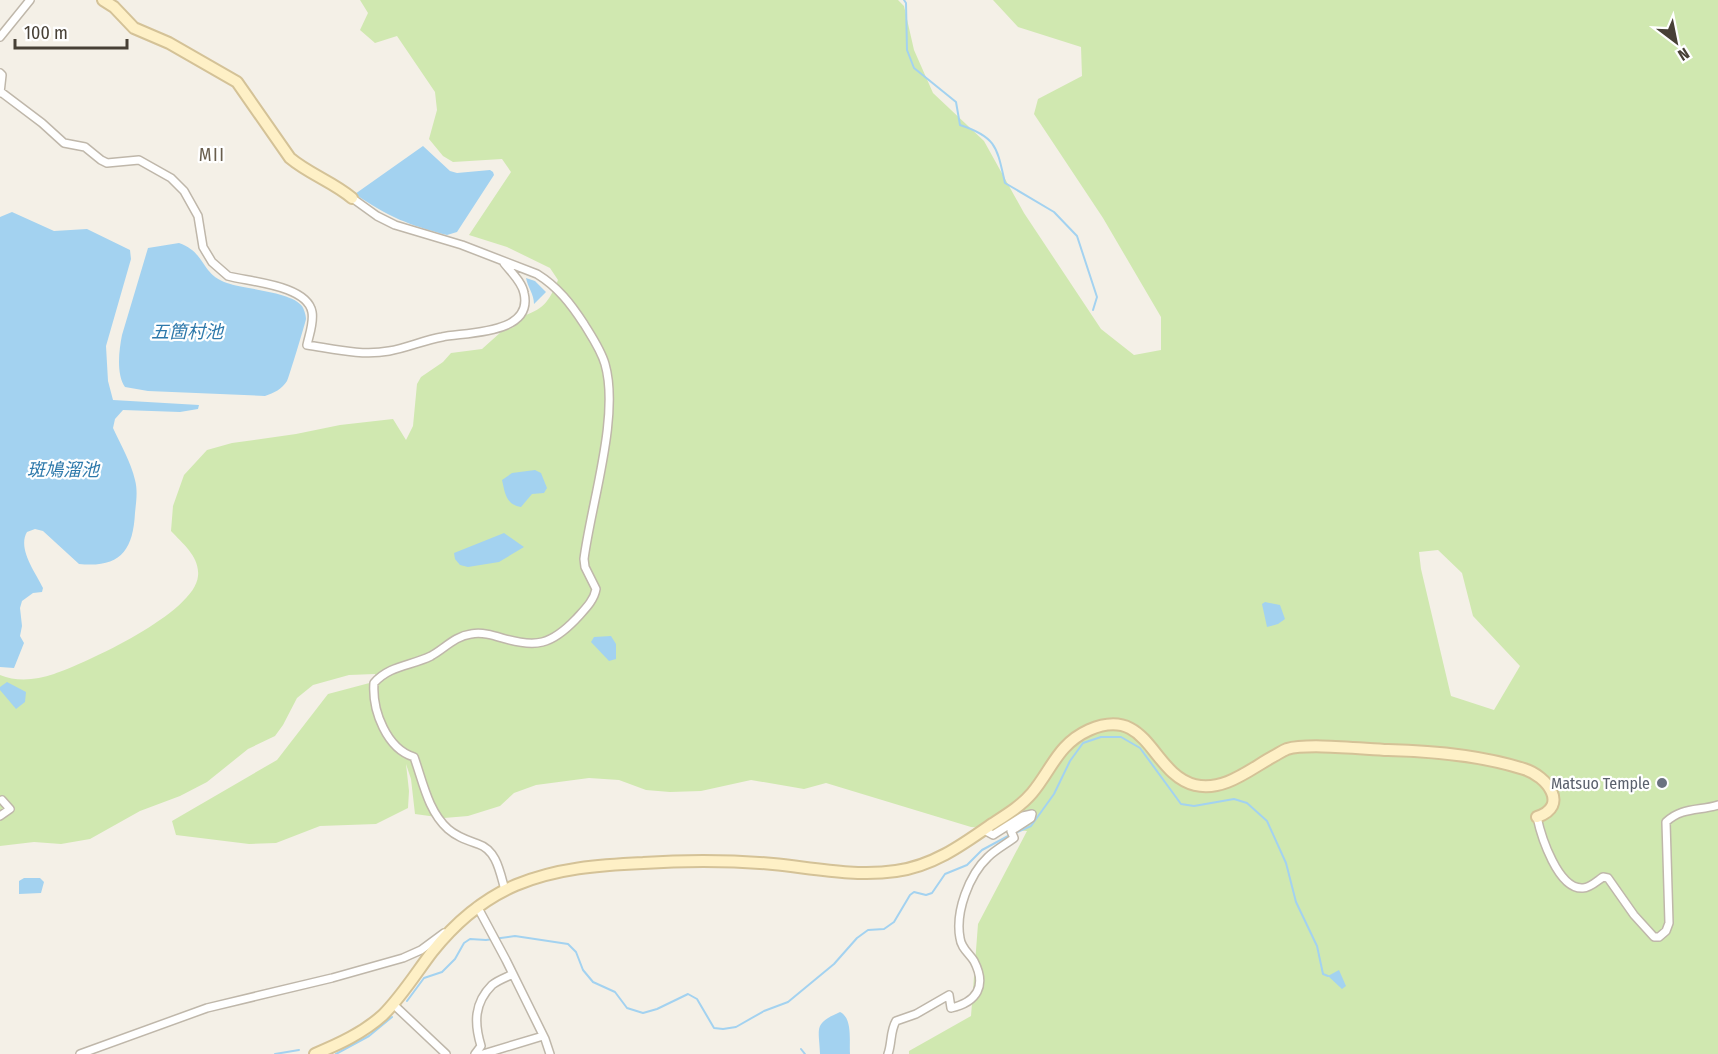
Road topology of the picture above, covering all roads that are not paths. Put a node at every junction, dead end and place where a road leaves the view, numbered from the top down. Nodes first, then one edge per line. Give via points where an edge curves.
1 (30, 0) edge
2 (103, 0) edge
3 (0, 37) edge
4 (0, 73) edge
5 (0, 92) edge
6 (352, 198) joint
7 (503, 261) junction
8 (2, 800) dead end
9 (1718, 805) edge
10 (0, 816) edge
11 (1537, 818) joint
12 (984, 830) junction
13 (505, 890) junction
14 (477, 906) junction
15 (458, 923) junction
16 (513, 974) junction
17 (393, 1004) junction
18 (543, 1036) junction
19 (80, 1054) edge
20 (315, 1054) edge
21 (446, 1054) edge
22 (479, 1054) edge
23 (550, 1054) edge
24 (888, 1054) edge

1 - 3 street
2 - 6 main road via 134,28 237,82 290,158
4 - 5 street
5 - 7 street via 64,143 85,147 107,163 139,160 171,178 184,191 198,216 203,247 220,271 289,290 306,300 313,320 307,345 349,352 387,351 442,337 499,329 512,322 525,303 520,284
6 - 7 street via 394,225
7 - 13 street via 537,274 557,289 588,331 605,363 608,425 584,559 595,595 568,627 543,643 518,643 485,633 465,634 430,656 382,675 374,683 374,691 391,742 414,758 433,811 448,830 488,849
8 - 10 street via 10,809
9 - 11 street via 1685,810 1666,822 1669,923 1659,937 1642,926 1608,878 1603,877 1586,889 1576,888 1564,879 1546,847
11 - 12 main road via 1549,813 1553,806 1551,790 1525,769 1498,762 1409,751 1287,749 1239,777 1208,787 1192,785 1179,777 1140,734 1110,724 1088,730 1064,746 1029,796
12 - 13 main road via 936,859 898,871 853,872 687,860 557,871
12 - 24 street via 993,835 1032,814 988,856 963,899 960,938 980,974 979,990 963,1005 951,1008 949,994 896,1021
13 - 14 main road
14 - 15 main road
14 - 16 street
15 - 17 main road
15 - 19 street via 413,954 207,1008
16 - 18 street
16 - 22 street via 492,985 478,1008 475,1022
17 - 20 main road via 361,1032
17 - 21 street
18 - 22 street
18 - 23 street

